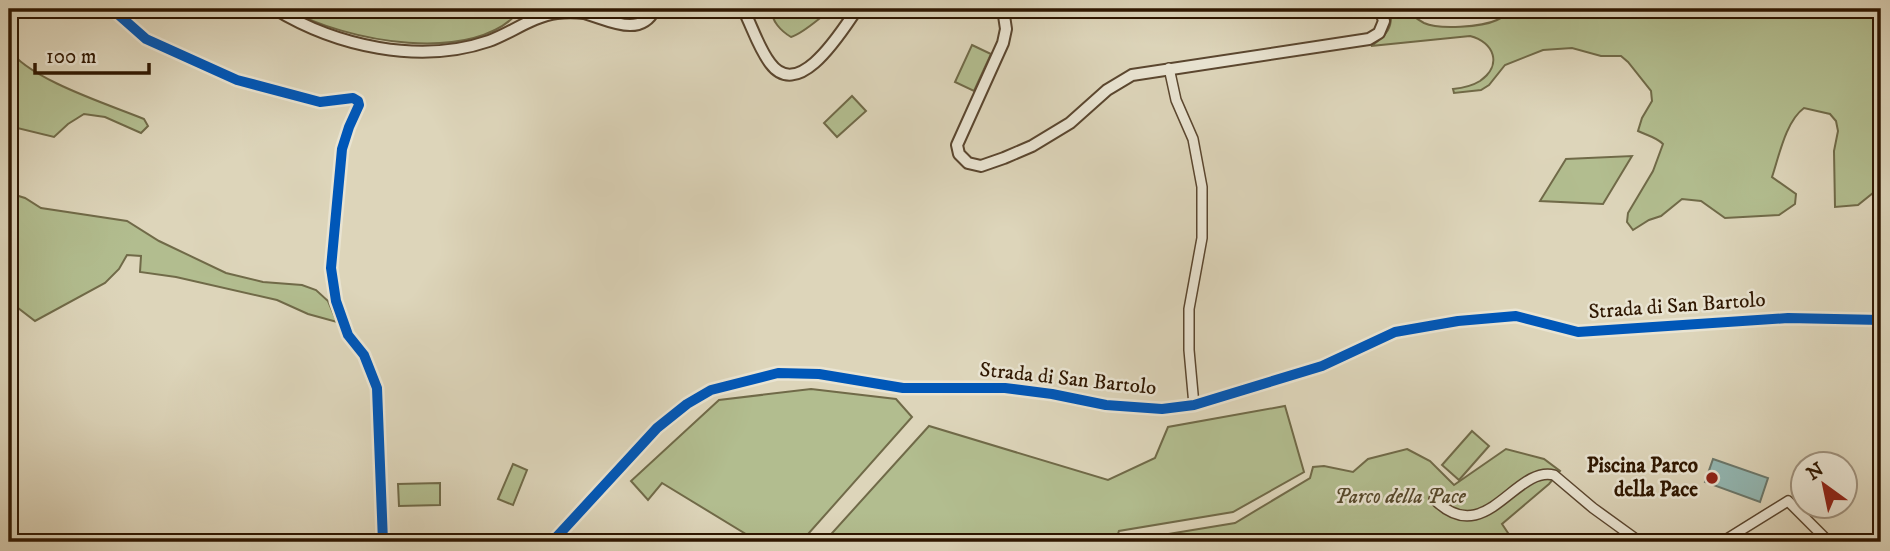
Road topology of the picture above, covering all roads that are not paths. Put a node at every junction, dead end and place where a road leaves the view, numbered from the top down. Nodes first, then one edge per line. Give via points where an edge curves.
1 (112, 9) edge
2 (275, 9) edge
3 (654, 9) edge
4 (743, 9) edge
5 (857, 9) edge
6 (1003, 9) edge
7 (1380, 9) edge
8 (1169, 68) junction
9 (1881, 320) edge
10 (1194, 405) junction
11 (1434, 499) dead end
12 (383, 542) edge
13 (552, 542) edge
14 (1640, 542) edge
15 (1722, 542) edge
16 (1829, 542) edge

1 - 12 street via 146,39 237,80 320,102 358,101 342,149 331,268 348,335 364,355 377,388
2 - 3 street via 316,32 401,50 437,52 488,41 556,13 582,13 627,25 650,18
4 - 5 street via 769,62 790,75 813,64
6 - 8 street via 1003,43 957,145 968,163 981,166 1032,146 1132,75
7 - 8 street via 1384,21 1380,33 1369,39
8 - 10 street via 1193,139 1202,187 1201,246 1189,309
9 - 10 street, Strada di San Bartolo via 1788,318 1578,332 1516,316 1458,321 1395,332 1322,366
10 - 13 street, Strada di San Bartolo via 1162,409 1106,405 1006,388 903,388 819,374 778,373 711,390 687,404 657,428
11 - 14 street via 1461,518 1473,519 1535,478 1554,475
15 - 16 street via 1788,501

